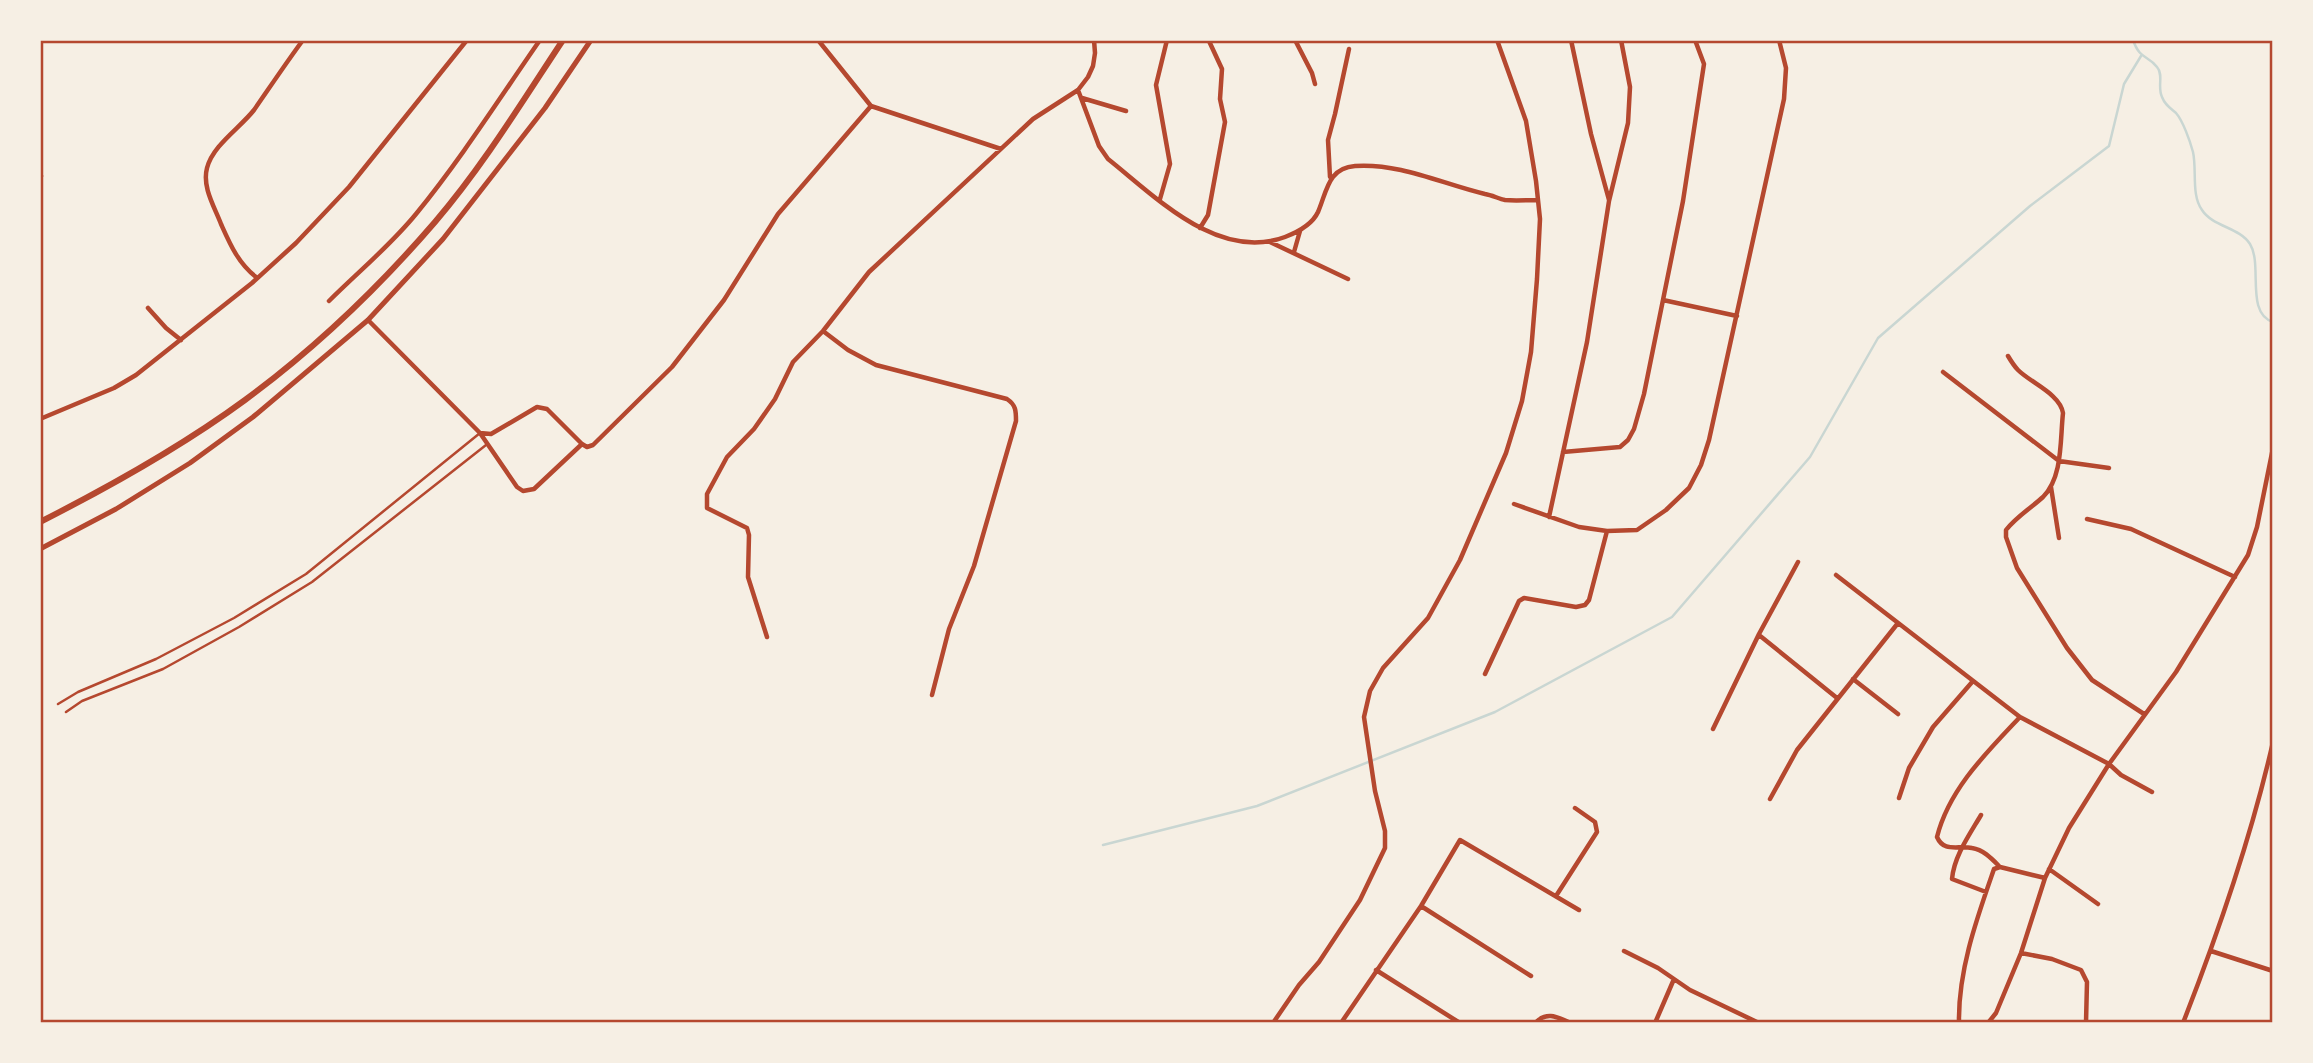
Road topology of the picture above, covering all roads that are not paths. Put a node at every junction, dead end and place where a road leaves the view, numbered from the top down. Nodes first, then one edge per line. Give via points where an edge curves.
1 (303, 40) edge
2 (467, 40) edge
3 (540, 40) edge
4 (563, 40) edge
5 (590, 40) edge
6 (818, 40) edge
7 (1094, 40) edge
8 (1167, 40) edge
9 (1295, 40) edge
10 (1497, 40) edge
11 (1571, 40) edge
12 (1621, 40) edge
13 (1695, 40) edge
14 (1779, 40) edge
15 (1209, 41) edge
16 (1349, 49) dead end
17 (1315, 84) dead end
18 (1078, 90) junction
19 (1081, 98) junction
20 (871, 106) junction
21 (1126, 111) dead end
22 (1001, 149) junction
23 (1330, 178) junction
24 (1160, 199) junction
25 (1538, 200) junction
26 (1609, 201) junction
27 (1200, 228) junction
28 (1300, 230) junction
29 (1270, 242) junction
30 (1294, 252) junction
31 (256, 277) dead end
32 (1348, 279) dead end
33 (1663, 300) junction
34 (329, 301) dead end
35 (148, 308) dead end
36 (1737, 316) junction
37 (368, 320) junction
38 (822, 331) junction
39 (181, 340) junction
40 (2008, 356) dead end
41 (1943, 372) dead end
42 (40, 419) edge
43 (480, 433) junction
44 (491, 434) junction
45 (488, 444) junction
46 (582, 444) junction
47 (2273, 448) edge
48 (1563, 452) junction
49 (2059, 461) junction
50 (2109, 468) dead end
51 (2051, 486) junction
52 (1514, 504) dead end
53 (1549, 517) junction
54 (2087, 519) dead end
55 (40, 522) edge
56 (1608, 531) junction
57 (2059, 538) dead end
58 (40, 548) edge
59 (1798, 562) dead end
60 (1836, 575) dead end
61 (2235, 577) junction
62 (1898, 623) junction
63 (1759, 634) junction
64 (767, 637) dead end
65 (1485, 674) dead end
66 (1853, 678) junction
67 (1973, 681) junction
68 (932, 695) dead end
69 (1837, 698) junction
70 (58, 704) dead end
71 (66, 712) dead end
72 (1898, 714) dead end
73 (2144, 714) junction
74 (2020, 717) junction
75 (1713, 729) dead end
76 (2273, 742) edge
77 (2109, 764) junction
78 (2152, 792) dead end
79 (1899, 798) dead end
80 (1770, 799) dead end
81 (1576, 808) dead end
82 (1981, 815) dead end
83 (1962, 847) junction
84 (2000, 867) junction
85 (2049, 869) junction
86 (2045, 878) junction
87 (1986, 892) junction
88 (1556, 896) junction
89 (2098, 904) dead end
90 (1421, 906) junction
91 (1579, 910) dead end
92 (1624, 951) dead end
93 (2211, 951) junction
94 (2021, 953) junction
95 (1376, 970) junction
96 (2273, 971) edge
97 (1531, 976) dead end
98 (1674, 979) junction
99 (1273, 1023) edge
100 (1341, 1023) edge
101 (1460, 1023) edge
102 (1535, 1023) edge
103 (1571, 1023) edge
104 (1655, 1023) edge
105 (1759, 1023) edge
106 (1959, 1023) edge
107 (1988, 1023) edge
108 (2086, 1023) edge
109 (2183, 1023) edge

1 - 31 street via 207,166 208,191 230,243
2 - 39 street via 349,187 252,283
3 - 34 street via 415,215
4 - 55 main road via 435,222 304,352 245,400 178,445
5 - 37 street via 545,108 443,239
6 - 20 street
7 - 18 street via 1093,66
8 - 24 street via 1156,85 1170,164
9 - 17 street
10 - 25 street via 1526,121
11 - 26 street
12 - 26 street via 1628,71 1629,113
13 - 33 street via 1704,64
14 - 36 street via 1786,68 1784,99
15 - 27 street via 1222,69 1220,99 1225,122 1209,215
16 - 23 street via 1328,140
18 - 19 street
18 - 22 street via 1038,115
19 - 21 street
19 - 24 street via 1103,153
20 - 22 street
20 - 46 street via 783,207 724,300 672,367 593,445
22 - 38 street via 869,272
23 - 25 street via 1346,167 1397,169 1504,200
23 - 28 street via 1317,215
24 - 27 street
25 - 99 street via 1531,352 1506,453 1460,560 1428,618 1383,668 1370,691 1364,717 1385,848 1360,900
26 - 48 street via 1587,342
27 - 29 street via 1221,238
28 - 29 street
28 - 30 street
29 - 30 street
30 - 32 street
33 - 36 street
33 - 48 street via 1644,394 1628,440 1620,447
35 - 39 street
36 - 56 street via 1709,440 1689,488 1637,530
37 - 43 street
37 - 58 street via 253,417 190,463 116,509
38 - 64 street via 793,362 775,399 727,457 706,494 707,509 747,528 748,577
38 - 68 street via 876,365 1007,399 1016,409 974,566 949,629
39 - 42 street via 114,388
40 - 49 street via 2062,408
41 - 49 street
43 - 44 street
43 - 45 street
43 - 70 lane via 306,574 156,660
44 - 45 street
44 - 46 street via 542,407
45 - 46 street via 523,491 529,491
45 - 71 lane via 312,582 163,669 82,701
47 - 61 street via 2257,527
48 - 53 street
49 - 50 street
49 - 51 street
51 - 57 street
51 - 73 street via 2006,530 2017,568 2092,680
52 - 53 street
53 - 56 street
54 - 61 street via 2131,529
56 - 65 street via 1585,605 1533,598 1519,601
59 - 63 street
60 - 62 street
61 - 73 street
62 - 66 street
62 - 67 street
63 - 69 street
63 - 75 street
66 - 69 street
66 - 72 street
67 - 74 street
67 - 79 street via 1933,727 1909,768
69 - 80 street via 1797,750
73 - 77 street
74 - 77 street
74 - 83 street via 1960,787 1939,830 1942,845
76 - 93 street
77 - 78 street
77 - 85 street
81 - 88 street via 1595,822 1597,832
82 - 83 street
83 - 84 street via 1981,850
83 - 87 street via 1952,879
84 - 86 street
84 - 87 street via 1994,869
85 - 86 street
85 - 89 street
86 - 94 street
87 - 106 street via 1973,930
88 - 90 street via 1460,841
88 - 91 street
90 - 95 street
90 - 97 street
92 - 98 street
93 - 96 street
93 - 109 street
94 - 107 street
94 - 108 street via 2052,958 2081,970 2087,982
95 - 100 street
95 - 101 street
98 - 104 street
98 - 105 street
102 - 103 street via 1548,1015

